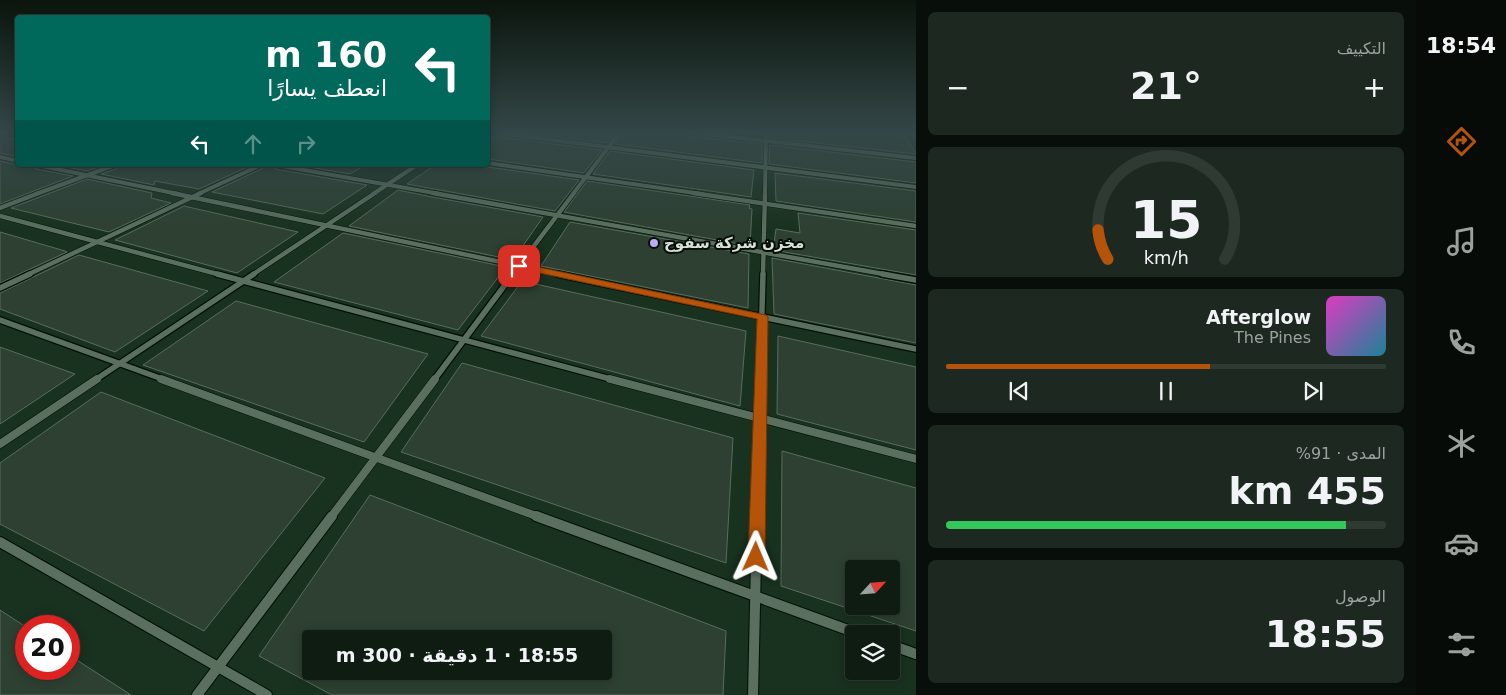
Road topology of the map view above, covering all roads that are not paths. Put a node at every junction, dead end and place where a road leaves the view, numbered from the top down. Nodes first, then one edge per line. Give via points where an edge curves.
1 (498, 164) edge
2 (596, 164) edge
3 (737, 164) edge
4 (765, 164) edge
5 (46, 167) edge
6 (110, 167) edge
7 (256, 167) edge
8 (287, 167) edge
9 (414, 167) edge
10 (765, 168) junction
11 (87, 176) junction
12 (586, 177) junction
13 (387, 185) junction
14 (916, 187) edge
15 (192, 197) junction
16 (765, 204) junction
17 (0, 208) edge
18 (0, 216) edge
19 (557, 216) junction
20 (326, 226) junction
21 (916, 226) edge
22 (98, 241) junction
23 (764, 253) junction
24 (519, 266) junction
25 (245, 280) junction
26 (916, 280) edge
27 (0, 288) edge
28 (763, 317) junction
29 (0, 320) edge
30 (464, 340) junction
31 (916, 349) edge
32 (120, 364) junction
33 (760, 419) junction
34 (0, 444) edge
35 (377, 458) junction
36 (916, 459) edge
37 (0, 542) edge
38 (756, 596) junction
39 (845, 629) edge
40 (900, 649) edge
41 (916, 654) edge
42 (218, 667) junction
43 (197, 695) edge
44 (267, 695) edge
45 (753, 695) edge

1 - 12 lane
2 - 12 lane
3 - 10 lane
4 - 10 lane
5 - 11 lane
6 - 11 lane
7 - 15 lane
8 - 13 lane
9 - 13 lane
10 - 14 lane
10 - 16 lane
11 - 15 lane
11 - 17 lane
12 - 16 lane
12 - 19 lane
13 - 19 lane
13 - 20 lane
15 - 20 lane
15 - 22 lane
16 - 21 lane
16 - 23 lane
18 - 22 lane
19 - 23 lane
19 - 24 lane
20 - 24 lane
20 - 25 lane
22 - 25 lane
22 - 27 lane
23 - 26 lane
23 - 28 lane
24 - 28 lane
24 - 30 lane
25 - 30 lane
25 - 32 lane
28 - 31 lane
28 - 33 lane
29 - 32 lane
30 - 33 lane
30 - 35 lane
32 - 34 lane
32 - 35 lane
33 - 36 lane
33 - 38 lane
35 - 38 lane
35 - 42 lane
37 - 42 lane
38 - 39 lane
38 - 45 lane
40 - 41 lane
42 - 43 lane
42 - 44 lane

